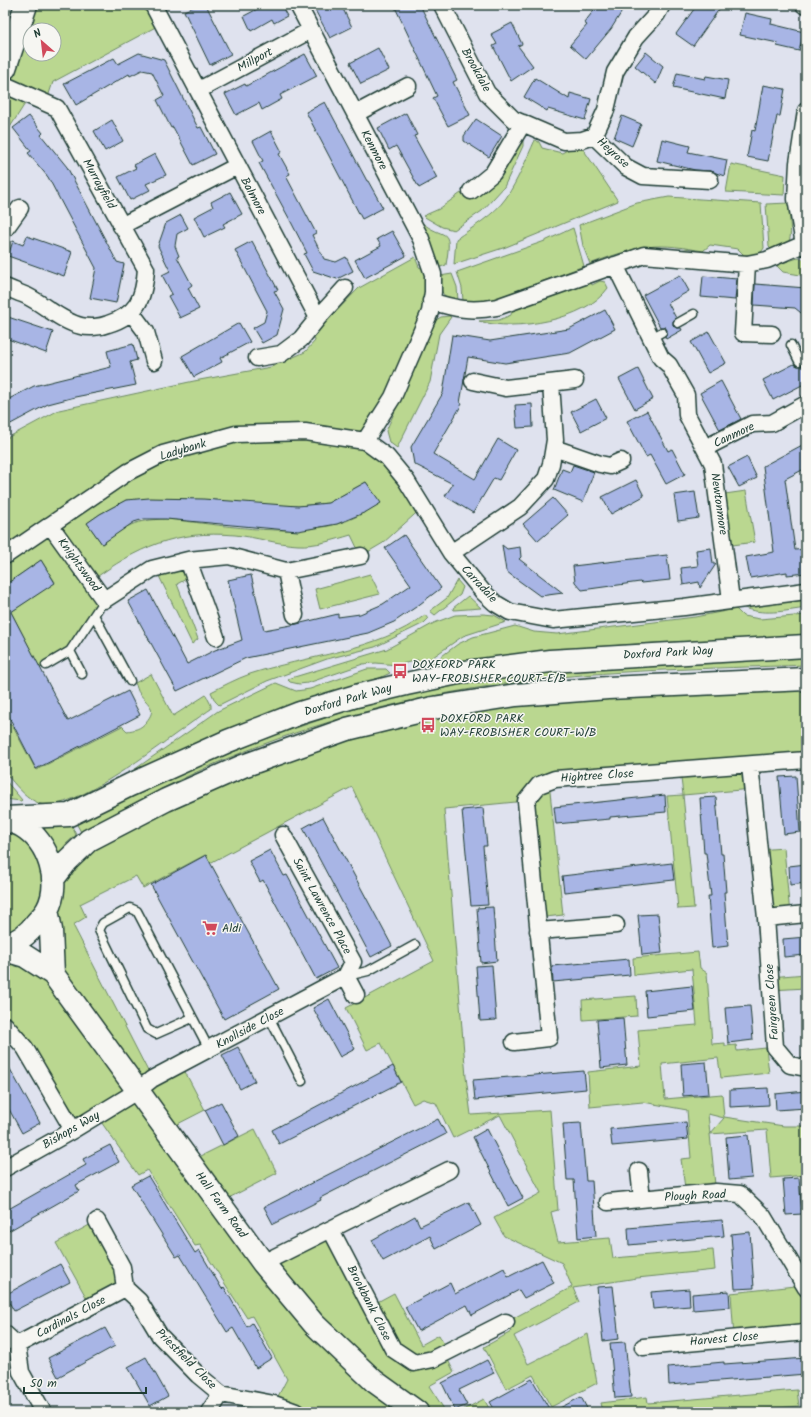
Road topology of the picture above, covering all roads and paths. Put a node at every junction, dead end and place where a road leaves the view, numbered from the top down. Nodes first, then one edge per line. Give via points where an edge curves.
1 (26, 5) edge
2 (153, 5) edge
3 (298, 5) edge
4 (442, 5) edge
5 (662, 5) edge
6 (311, 30) junction
7 (5, 68) edge
8 (5, 85) edge
9 (408, 86) dead end
10 (199, 90) junction
11 (806, 111) edge
12 (355, 114) junction
13 (523, 123) junction
14 (594, 136) junction
15 (237, 166) junction
16 (710, 180) dead end
17 (471, 191) dead end
18 (20, 208) dead end
19 (122, 226) junction
20 (5, 229) edge
21 (805, 246) edge
22 (747, 264) junction
23 (615, 265) junction
24 (5, 287) edge
25 (345, 288) dead end
26 (431, 301) junction
27 (132, 312) junction
28 (694, 314) dead end
29 (318, 318) junction
30 (678, 323) dead end
31 (772, 334) dead end
32 (790, 345) dead end
33 (257, 358) dead end
34 (154, 361) dead end
35 (799, 361) dead end
36 (575, 380) dead end
37 (473, 381) dead end
38 (551, 384) junction
39 (806, 404) edge
40 (365, 441) junction
41 (554, 448) junction
42 (705, 448) junction
43 (621, 461) dead end
44 (50, 525) junction
45 (451, 552) junction
46 (5, 556) edge
47 (361, 556) dead end
48 (188, 560) junction
49 (286, 571) junction
50 (806, 591) edge
51 (104, 600) junction
52 (731, 600) junction
53 (94, 615) junction
54 (295, 615) dead end
55 (216, 637) dead end
56 (806, 646) edge
57 (70, 651) junction
58 (46, 665) dead end
59 (82, 674) dead end
60 (806, 679) edge
61 (130, 681) dead end
62 (806, 760) edge
63 (750, 765) junction
64 (5, 819) edge
65 (283, 835) dead end
66 (53, 879) junction
67 (47, 910) junction
68 (806, 914) edge
69 (766, 918) junction
70 (616, 925) dead end
71 (538, 931) junction
72 (5, 944) edge
73 (415, 945) dead end
74 (5, 950) edge
75 (53, 974) junction
76 (346, 976) junction
77 (356, 994) dead end
78 (269, 1017) junction
79 (192, 1018) junction
80 (5, 1025) edge
81 (514, 1042) dead end
82 (209, 1050) junction
83 (806, 1068) edge
84 (302, 1081) dead end
85 (137, 1091) junction
86 (72, 1130) junction
87 (5, 1168) edge
88 (449, 1170) dead end
89 (639, 1171) dead end
90 (642, 1199) junction
91 (608, 1202) dead end
92 (97, 1221) dead end
93 (331, 1230) junction
94 (263, 1263) junction
95 (125, 1288) junction
96 (806, 1288) edge
97 (506, 1322) dead end
98 (806, 1332) edge
99 (5, 1334) edge
100 (18, 1345) junction
101 (642, 1347) dead end
102 (220, 1394) junction
103 (42, 1412) edge
104 (209, 1412) edge
105 (296, 1412) edge
106 (417, 1412) edge

1 - 7 main road
2 - 10 street, Balmore
3 - 6 street, Kenmore
4 - 13 street, Brookdale via 487,93 513,119
5 - 14 street, Heyrose via 636,37 615,72 606,110
6 - 10 street, Millport
6 - 12 street, Kenmore
8 - 19 street, Murrayfield via 57,108
9 - 12 street
10 - 15 street, Balmore
11 - 21 street via 798,162 796,199
12 - 26 street, Kenmore via 421,239 432,274
13 - 14 street, Brookdale via 564,141
13 - 17 street via 493,173
14 - 16 street, Heyrose via 626,167 643,176
15 - 19 street
15 - 29 street, Balmore
18 - 20 street
19 - 27 street, Murrayfield via 146,269 145,288
21 - 22 street via 767,260
22 - 23 street via 644,255
22 - 31 street via 743,333
23 - 26 street via 497,307 478,311
23 - 42 street, Newtonmore via 657,335 661,358 669,365 686,395 687,415
24 - 27 street, Murrayfield via 27,296 81,326 103,326 123,320
25 - 29 street
26 - 40 street via 430,312 393,397
27 - 34 street via 146,332
28 - 30 lane
29 - 33 street via 302,338 281,354
32 - 35 lane
36 - 38 street
37 - 38 street via 506,388
38 - 41 street, Carradale
39 - 42 street, Canmore via 772,423 752,424
40 - 44 street, Ladybank via 306,432 236,434 163,454 128,472
40 - 45 street, Ladybank via 387,457 406,480
41 - 43 street via 610,466
41 - 45 street, Carradale via 546,479 535,492 520,507
42 - 52 street, Newtonmore via 713,464 716,480
44 - 46 street, Ladybank
44 - 51 street, Knightswood
45 - 52 street, Carradale via 495,603 510,612 532,617 553,620
47 - 49 street, Knightswood
48 - 49 street, Knightswood via 229,556
48 - 51 street, Knightswood via 152,569
48 - 55 street
49 - 54 street
50 - 52 street, Carradale
51 - 53 lane
53 - 57 lane
53 - 61 lane
56 - 64 main road, Doxford Park Way via 550,660 458,673 406,684 300,713 228,741 130,785 69,816
57 - 58 lane
57 - 59 lane
60 - 66 main road, Doxford Park Way via 516,695 433,708 348,729 243,766 166,800 89,840 66,861
62 - 63 street, Hightree Close
63 - 69 street, Fairgreen Close
63 - 71 street, Hightree Close via 555,779 539,785 526,801
64 - 66 main road, Doxford Park Way via 22,826 39,841 46,852
65 - 76 street, Saint Lawrence Place via 353,962
66 - 67 main road, Doxford Park Way via 53,892
67 - 72 main road, Doxford Park Way via 28,933
67 - 75 main road via 51,930
68 - 69 street
69 - 83 street, Fairgreen Close via 775,1047 790,1065
70 - 71 street
71 - 81 street, Hightree Close via 549,1038
73 - 76 lane via 368,971
74 - 75 main road, Hall Farm Road via 25,956
75 - 85 main road, Hall Farm Road
76 - 77 street
76 - 78 street, Knollside Close
78 - 82 street, Knollside Close
78 - 84 lane
79 - 79 lane via 137,910 130,908 103,923 99,930 106,947 147,1029 156,1034
79 - 82 lane
80 - 86 street via 25,1048
82 - 85 street, Knollside Close via 152,1079
85 - 86 street, Bishops Way
85 - 94 main road, Hall Farm Road
86 - 87 street, Bishops Way
88 - 93 street
89 - 90 street
90 - 91 street, Plough Road
90 - 96 street, Plough Road via 716,1192 740,1194 763,1216
92 - 95 street via 122,1267
93 - 94 street
93 - 97 street, Brookbank Close via 393,1349 414,1363 433,1359
94 - 106 main road, Hall Farm Road via 320,1329 374,1381
95 - 100 street, Cardinals Close
95 - 102 street, Priestfield Close via 139,1300 160,1336
98 - 101 street, Harvest Close
99 - 100 street
100 - 103 street via 21,1372
102 - 104 street, Priestfield Close
102 - 105 street, Priestfield Close via 274,1404

